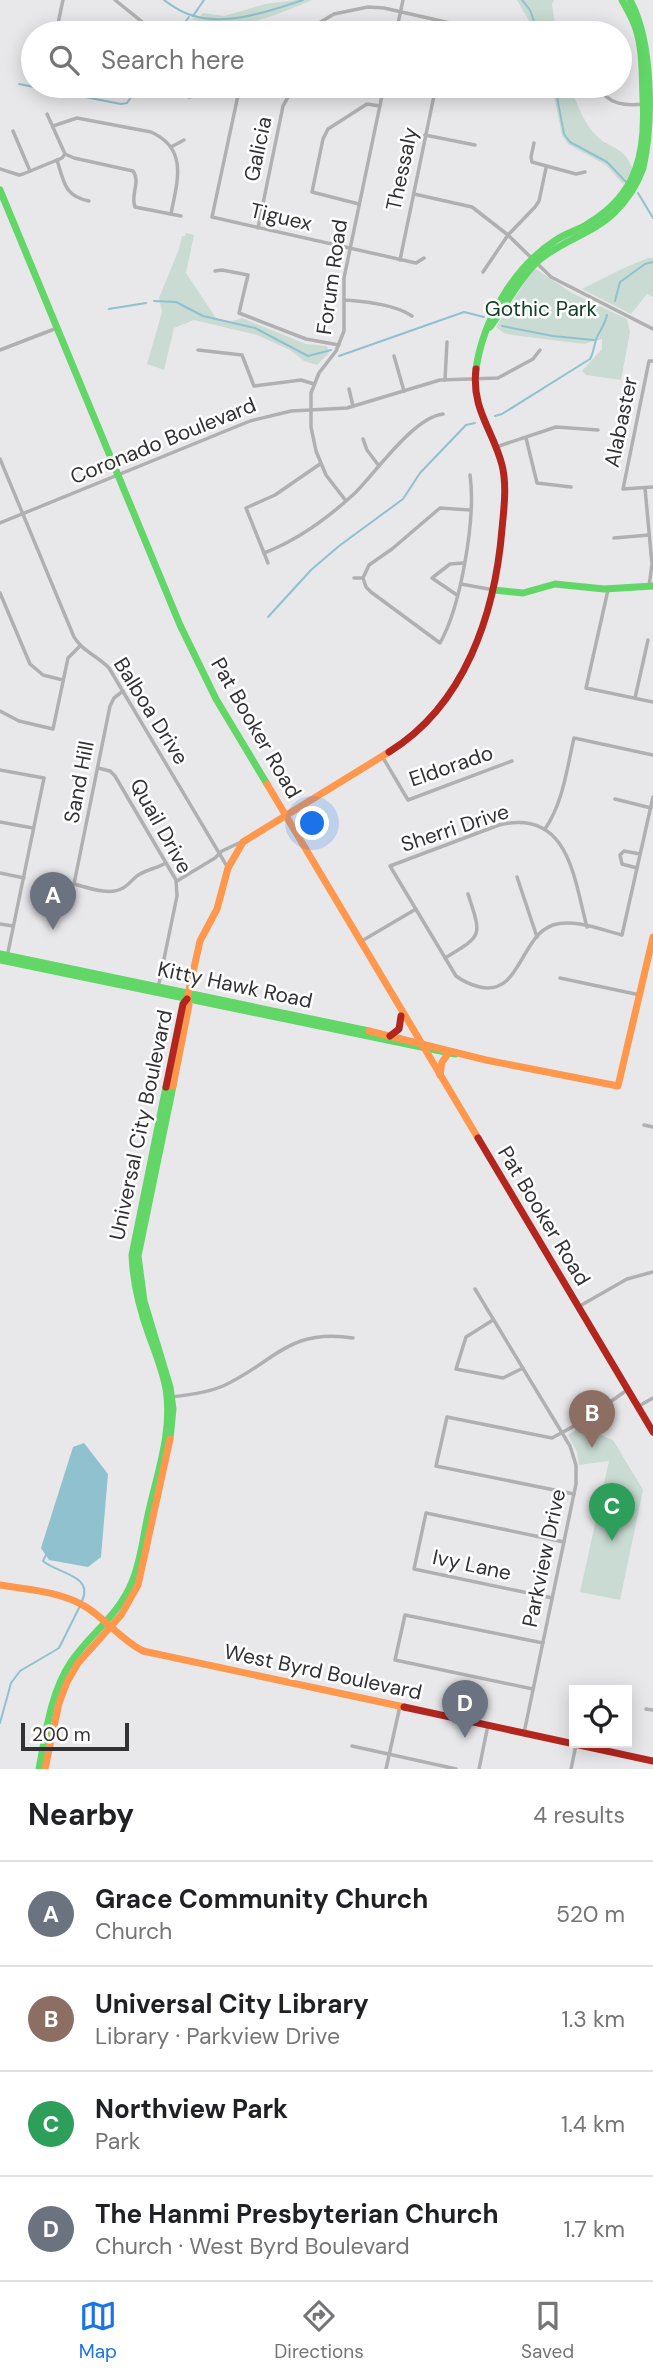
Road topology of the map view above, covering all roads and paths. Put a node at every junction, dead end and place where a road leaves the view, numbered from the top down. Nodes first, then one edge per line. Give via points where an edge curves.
1 (63, 0) edge
2 (115, 0) edge
3 (403, 0) edge
4 (622, 0) edge
5 (630, 0) edge
6 (400, 12) junction
7 (58, 21) edge
8 (141, 21) edge
9 (322, 21) edge
10 (398, 21) edge
11 (441, 21) edge
12 (237, 98) edge
13 (287, 98) edge
14 (382, 98) edge
15 (433, 98) edge
16 (608, 98) edge
17 (650, 104) edge
18 (380, 106) junction
19 (47, 114) dead end
20 (53, 126) junction
21 (13, 131) dead end
22 (425, 135) junction
23 (184, 140) dead end
24 (534, 143) dead end
25 (475, 145) dead end
26 (171, 147) junction
27 (65, 154) junction
28 (57, 160) junction
29 (546, 168) junction
30 (0, 169) edge
31 (30, 171) junction
32 (585, 172) dead end
33 (0, 190) edge
34 (414, 194) junction
35 (89, 201) dead end
36 (359, 204) junction
37 (171, 214) junction
38 (181, 216) dead end
39 (258, 228) junction
40 (508, 236) junction
41 (350, 249) junction
42 (424, 258) dead end
43 (400, 260) junction
44 (534, 261) junction
45 (215, 271) dead end
46 (483, 272) dead end
47 (345, 300) junction
48 (412, 316) dead end
49 (57, 328) junction
50 (653, 330) edge
51 (447, 342) dead end
52 (339, 345) junction
53 (0, 350) edge
54 (198, 350) dead end
55 (540, 350) dead end
56 (394, 356) dead end
57 (651, 361) edge
58 (475, 378) junction
59 (445, 380) junction
60 (314, 384) junction
61 (349, 389) dead end
62 (404, 391) junction
63 (353, 406) junction
64 (310, 410) junction
65 (443, 414) dead end
66 (597, 430) dead end
67 (526, 438) junction
68 (363, 439) dead end
69 (496, 447) junction
70 (0, 459) edge
71 (320, 464) junction
72 (379, 466) junction
73 (118, 475) junction
74 (470, 475) dead end
75 (571, 487) dead end
76 (653, 487) edge
77 (645, 488) junction
78 (345, 501) junction
79 (470, 510) junction
80 (23, 514) junction
81 (0, 523) edge
82 (649, 535) junction
83 (614, 538) dead end
84 (264, 554) junction
85 (268, 563) dead end
86 (464, 563) junction
87 (354, 578) dead end
88 (363, 578) junction
89 (461, 584) junction
90 (651, 586) edge
91 (608, 589) junction
92 (494, 590) junction
93 (0, 593) edge
94 (458, 596) junction
95 (649, 640) dead end
96 (80, 646) junction
97 (63, 680) junction
98 (123, 691) junction
99 (635, 698) junction
100 (653, 702) edge
101 (0, 711) edge
102 (653, 755) edge
103 (382, 756) junction
104 (512, 761) dead end
105 (98, 768) junction
106 (0, 770) edge
107 (653, 797) edge
108 (615, 799) dead end
109 (650, 808) junction
110 (285, 815) junction
111 (0, 822) edge
112 (33, 828) junction
113 (545, 829) junction
114 (85, 833) junction
115 (91, 835) dead end
116 (644, 836) junction
117 (653, 838) edge
118 (243, 842) junction
119 (220, 854) junction
120 (640, 855) junction
121 (166, 863) junction
122 (228, 867) junction
123 (637, 868) junction
124 (0, 873) edge
125 (517, 877) dead end
126 (24, 878) junction
127 (177, 881) junction
128 (468, 894) dead end
129 (416, 909) junction
130 (0, 924) edge
131 (13, 926) junction
132 (587, 927) junction
133 (537, 937) junction
134 (653, 937) edge
135 (360, 942) junction
136 (3, 958) edge
137 (445, 958) junction
138 (560, 978) dead end
139 (157, 989) junction
140 (640, 995) junction
141 (188, 996) junction
142 (401, 1013) junction
143 (350, 1030) junction
144 (390, 1035) junction
145 (420, 1044) junction
146 (448, 1054) junction
147 (462, 1054) junction
148 (440, 1078) junction
149 (644, 1125) dead end
150 (653, 1127) edge
151 (653, 1272) edge
152 (475, 1289) dead end
153 (578, 1307) junction
154 (493, 1320) junction
155 (353, 1338) dead end
156 (523, 1368) junction
157 (627, 1390) junction
158 (171, 1397) junction
159 (653, 1398) edge
160 (637, 1407) junction
161 (653, 1432) edge
162 (562, 1434) junction
163 (574, 1494) junction
164 (564, 1542) junction
165 (0, 1586) edge
166 (552, 1598) junction
167 (107, 1625) junction
168 (543, 1643) junction
169 (533, 1689) junction
170 (400, 1706) junction
171 (646, 1709) dead end
172 (653, 1710) edge
173 (52, 1717) junction
174 (488, 1725) junction
175 (524, 1733) junction
176 (569, 1743) edge
177 (352, 1746) dead end
178 (575, 1748) edge
179 (590, 1748) edge
180 (389, 1755) junction
181 (653, 1761) edge
182 (39, 1769) edge
183 (45, 1769) edge
184 (386, 1769) edge
185 (456, 1769) edge
186 (479, 1769) edge
187 (571, 1769) edge

1 - 7 street
2 - 8 street
3 - 6 street
4 - 17 street, Universal City Boulevard via 640,44
5 - 17 street, Universal City Boulevard via 647,43
6 - 9 street via 353,8
6 - 10 street
6 - 11 street
12 - 39 street, Tiguex via 212,217
13 - 39 street, Galicia
14 - 18 street, Forum Road
15 - 22 street, Thessaly
16 - 17 street via 628,106
17 - 44 street, Universal City Boulevard via 637,169 625,191 601,215 555,240
18 - 36 street, Forum Road
18 - 36 street via 367,104 328,128 323,139 312,192
19 - 20 street
20 - 26 street via 77,118 94,121 151,132
20 - 27 street
21 - 31 street
22 - 25 street
22 - 34 street, Thessaly
23 - 26 street
24 - 29 street via 533,162
26 - 37 street via 178,168
27 - 28 street
27 - 37 street via 133,171 137,179 135,207
28 - 31 street
28 - 35 street via 68,192
29 - 32 street
29 - 40 street via 535,207
30 - 31 street via 19,174
33 - 49 street, Pat Booker Road
34 - 40 street via 472,207
34 - 43 street, Thessaly
36 - 41 street, Forum Road
37 - 38 street
39 - 41 street, Tiguex
40 - 44 street
40 - 46 street
41 - 43 street, Tiguex
41 - 47 street, Forum Road
42 - 43 street, Tiguex via 416,263
44 - 50 street via 561,283
44 - 58 street, Universal City Boulevard via 494,310
45 - 52 street via 248,275 239,313 306,339
47 - 48 street
47 - 52 street, Forum Road via 346,325
49 - 53 street
49 - 73 street, Pat Booker Road
51 - 59 street
52 - 60 street, Forum Road
54 - 60 street via 242,355 254,386 301,380
55 - 58 street, Coronado Boulevard via 504,376
56 - 62 street
57 - 77 street, Alabaster via 623,489
58 - 59 street, Coronado Boulevard
58 - 69 street, Universal City Boulevard via 481,416
59 - 62 street, Coronado Boulevard
60 - 64 street, Forum Road
61 - 63 street
62 - 63 street, Coronado Boulevard
63 - 64 street, Coronado Boulevard
64 - 71 street, Forum Road
64 - 73 street, Coronado Boulevard via 250,421
65 - 72 street via 425,420
66 - 67 street via 556,428
67 - 69 street
67 - 75 street via 537,483
68 - 72 street
69 - 92 street, Universal City Boulevard via 505,495
70 - 80 street, Balboa Drive
71 - 78 street, Forum Road
71 - 84 street via 275,495 246,508
72 - 78 street
73 - 80 street, Coronado Boulevard
73 - 110 street, Pat Booker Road via 203,673
74 - 79 street
76 - 77 street
77 - 82 street
78 - 84 street via 306,532
79 - 86 street
79 - 88 street via 440,508 369,565
80 - 81 street, Coronado Boulevard
80 - 96 street, Balboa Drive
82 - 83 street
82 - 90 street
84 - 85 street
86 - 89 street
86 - 94 street via 450,564 432,578
87 - 88 street
88 - 94 street via 371,592 440,643
89 - 92 street
89 - 94 street
90 - 91 street
91 - 92 street via 555,584 523,593
91 - 99 street via 586,688
92 - 103 street, Universal City Boulevard via 483,631 461,677 416,733
93 - 97 street via 30,664 43,675
95 - 99 street
96 - 97 street via 68,658
96 - 98 street, Balboa Drive via 106,664
97 - 101 street via 53,729
98 - 105 street, Sand Hill via 110,706
98 - 119 street, Balboa Drive
99 - 100 street
102 - 113 street via 574,737 559,802
103 - 104 street, Eldorado via 408,800
103 - 110 street, Universal City Boulevard
105 - 114 street, Sand Hill
105 - 121 street, Quail Drive via 115,776
106 - 112 street via 44,778
107 - 109 street
108 - 109 street
109 - 116 street
110 - 118 street, Universal City Boulevard
110 - 135 street, Pat Booker Road
111 - 112 street
112 - 126 street
113 - 129 street, Sherri Drive via 522,822 499,825 390,866
113 - 132 street via 568,856
114 - 115 street
114 - 121 street, Sand Hill via 74,884 115,891
116 - 117 street
116 - 120 street
118 - 119 street
118 - 122 street, Universal City Boulevard
119 - 122 street, Balboa Drive
119 - 127 street
120 - 123 street
120 - 123 street via 624,851 620,855 622,864
121 - 127 street, Quail Drive
122 - 141 street, Universal City Boulevard via 218,909 197,949
123 - 132 street via 622,935
124 - 126 street
125 - 133 street
126 - 131 street
127 - 139 street, Quail Drive
128 - 137 street via 478,931 471,942
129 - 135 street
129 - 137 street
130 - 131 street
131 - 136 street
132 - 133 street via 557,924
133 - 137 street via 506,983 497,988 462,981
134 - 140 street, Kitty Hawk Road
135 - 142 street, Pat Booker Road
136 - 139 street, Kitty Hawk Road
138 - 140 street
139 - 141 street, Kitty Hawk Road
140 - 147 street, Kitty Hawk Road via 618,1086
141 - 143 street, Kitty Hawk Road
141 - 158 street, Universal City Boulevard via 139,1230 140,1295
142 - 144 street via 399,1029
142 - 145 street, Pat Booker Road
143 - 144 street, Kitty Hawk Road
143 - 145 street, Kitty Hawk Road
144 - 145 street, Kitty Hawk Road
145 - 146 street, Kitty Hawk Road
145 - 147 street, Kitty Hawk Road
145 - 148 street, Pat Booker Road
146 - 147 street, Kitty Hawk Road
146 - 148 street
148 - 153 street, Pat Booker Road
149 - 150 street
151 - 153 street via 627,1279
152 - 154 street, Parkview Drive
153 - 157 street, Pat Booker Road
154 - 156 street, Parkview Drive
154 - 156 street via 466,1337 456,1369 503,1378
155 - 158 street via 304,1339 226,1385
156 - 162 street, Parkview Drive
157 - 160 street, Pat Booker Road
157 - 162 street
158 - 167 street, Universal City Boulevard via 167,1440 134,1595 121,1615
159 - 160 street
160 - 161 street, Pat Booker Road
162 - 163 street, Parkview Drive via 575,1459
162 - 163 street via 547,1438 447,1417 436,1466
163 - 164 street, Parkview Drive
164 - 166 street, Parkview Drive
164 - 166 street, Ivy Lane via 426,1513 420,1540 414,1569
165 - 167 street, West Byrd Boulevard via 79,1602
166 - 168 street, Parkview Drive
167 - 170 street, West Byrd Boulevard via 143,1651
167 - 173 street, Universal City Boulevard via 71,1674
168 - 169 street, Parkview Drive
168 - 169 street via 405,1615 395,1660
169 - 175 street, Parkview Drive
170 - 174 street, West Byrd Boulevard
170 - 180 street
171 - 172 street
173 - 182 street, Universal City Boulevard
173 - 183 street, Universal City Boulevard
174 - 175 street, West Byrd Boulevard
174 - 186 street
175 - 176 street, West Byrd Boulevard
177 - 180 street
178 - 187 street
179 - 181 street, West Byrd Boulevard
180 - 184 street
180 - 185 street

